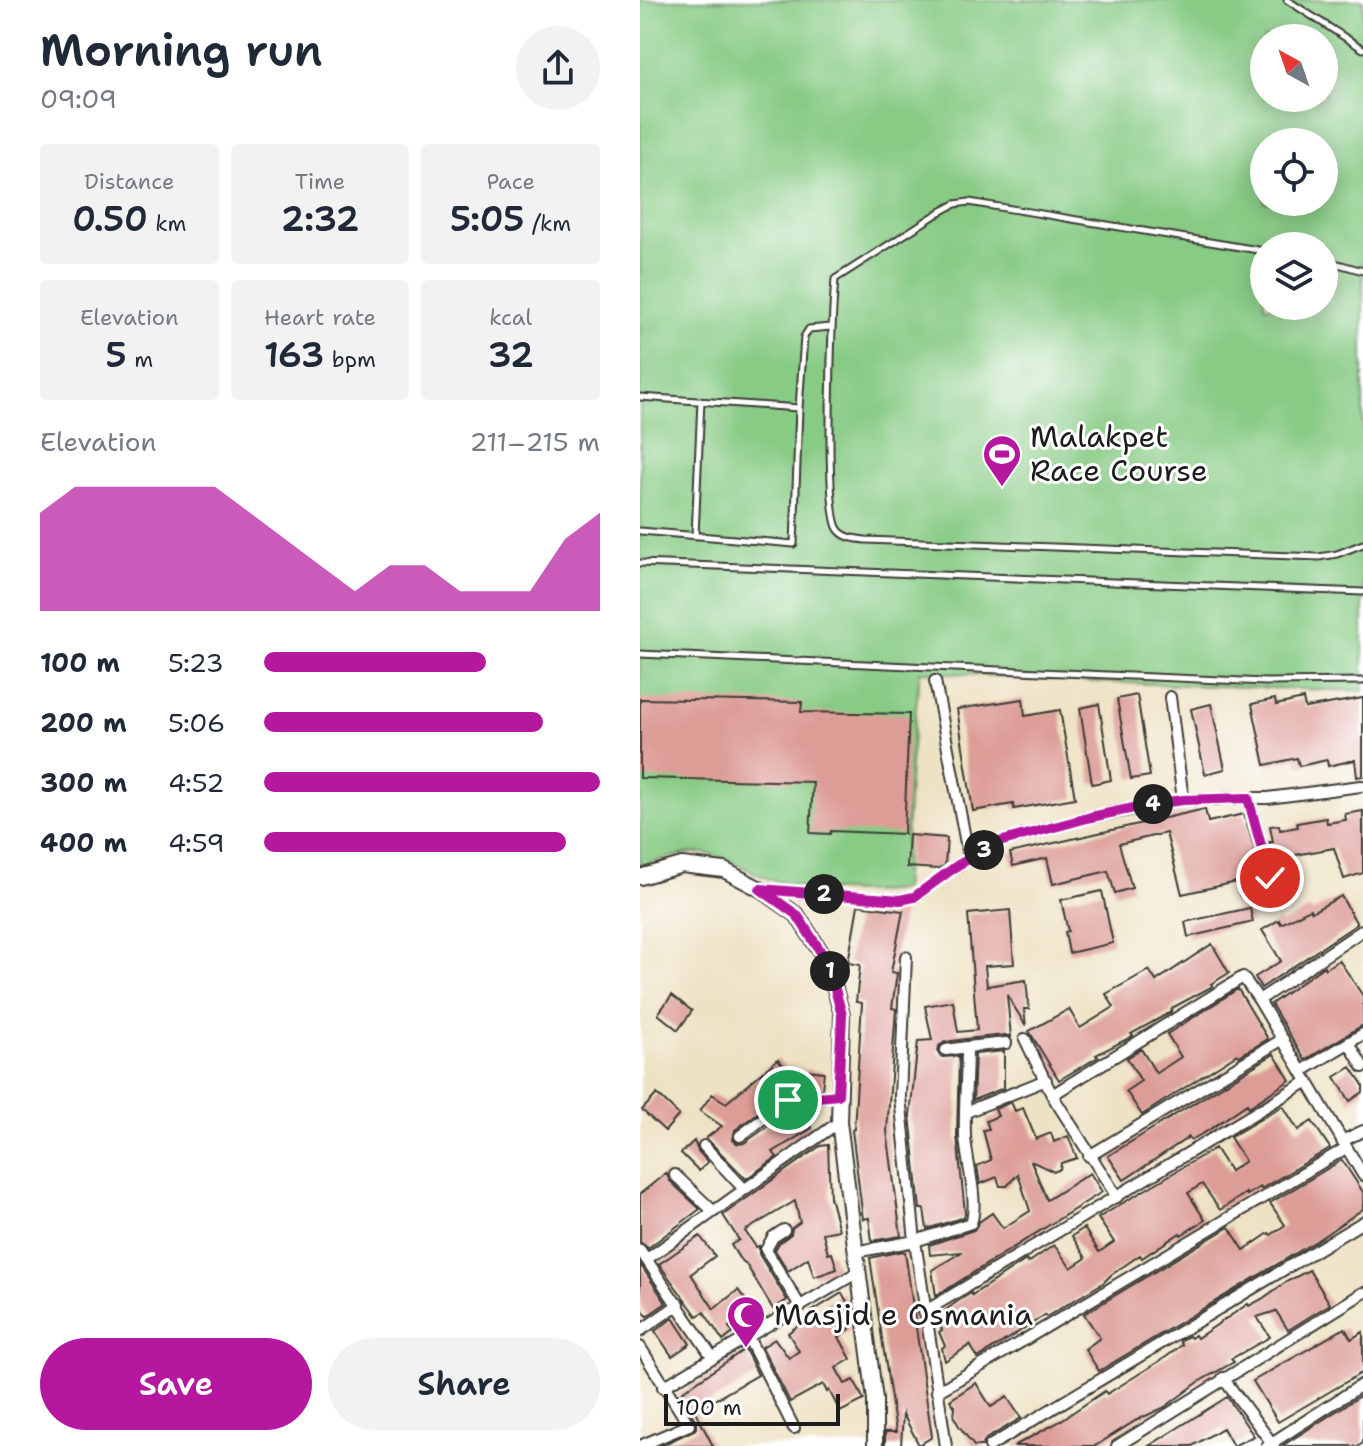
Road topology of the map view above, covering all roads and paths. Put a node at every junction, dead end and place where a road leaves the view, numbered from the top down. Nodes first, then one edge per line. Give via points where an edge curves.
1 (1287, 0) edge
2 (1363, 49) edge
3 (1250, 249) edge
4 (1338, 264) edge
5 (1363, 271) edge
6 (831, 327) junction
7 (640, 397) edge
8 (701, 401) junction
9 (799, 408) junction
10 (640, 531) edge
11 (695, 536) junction
12 (1363, 544) edge
13 (640, 563) edge
14 (1363, 592) edge
15 (640, 654) edge
16 (935, 681) dead end
17 (1363, 681) edge
18 (1170, 697) dead end
19 (1361, 786) edge
20 (1248, 798) junction
21 (1183, 800) junction
22 (969, 859) junction
23 (640, 877) edge
24 (1270, 878) dead end
25 (760, 889) junction
26 (1363, 930) edge
27 (906, 957) dead end
28 (1259, 1000) junction
29 (1363, 1034) edge
30 (1025, 1039) dead end
31 (1283, 1039) junction
32 (1006, 1043) dead end
33 (1349, 1043) junction
34 (967, 1047) junction
35 (946, 1050) dead end
36 (1363, 1067) edge
37 (1305, 1076) junction
38 (1046, 1080) junction
39 (838, 1095) junction
40 (1052, 1095) junction
41 (966, 1112) junction
42 (839, 1122) junction
43 (1363, 1131) edge
44 (740, 1136) dead end
45 (1344, 1144) junction
46 (704, 1146) dead end
47 (1089, 1156) junction
48 (675, 1175) dead end
49 (1363, 1175) edge
50 (744, 1189) junction
51 (1117, 1197) junction
52 (713, 1211) junction
53 (1363, 1222) edge
54 (784, 1230) dead end
55 (915, 1241) junction
56 (855, 1252) junction
57 (642, 1253) edge
58 (858, 1272) junction
59 (1363, 1293) edge
60 (679, 1304) junction
61 (800, 1306) junction
62 (924, 1312) junction
63 (640, 1331) edge
64 (748, 1337) junction
65 (640, 1347) edge
66 (713, 1358) junction
67 (1223, 1378) junction
68 (1363, 1384) edge
69 (663, 1387) junction
70 (937, 1392) junction
71 (794, 1428) dead end
72 (659, 1442) edge
73 (1271, 1445) edge
74 (640, 1446) edge
75 (875, 1446) edge
76 (946, 1446) edge
77 (990, 1446) edge
78 (1117, 1446) edge

1 - 2 lane
3 - 6 lane via 969,202 955,204 835,279
4 - 5 lane
6 - 9 lane via 809,329 804,337
6 - 12 lane via 832,509 838,529 850,538 1319,557
7 - 8 lane
8 - 9 lane
8 - 11 lane
9 - 11 lane via 794,544
10 - 11 lane
13 - 14 lane
15 - 17 lane via 1266,682
16 - 22 street
18 - 21 street
19 - 20 street
20 - 21 street
20 - 24 street
21 - 22 street via 999,842
22 - 25 street via 914,897 900,900
23 - 25 street via 682,865 724,870
25 - 39 street via 797,915 828,963 842,1015
26 - 28 street
27 - 55 street via 900,1097
28 - 31 street
28 - 40 street via 1243,977
29 - 33 street
30 - 38 street
31 - 37 street
31 - 47 street
32 - 34 street
33 - 36 street
33 - 37 street
34 - 35 street
34 - 41 street
37 - 45 street
37 - 51 street
38 - 40 street
38 - 41 street
39 - 42 street
39 - 44 street via 788,1100
40 - 47 street
41 - 55 street via 974,1217 971,1223
42 - 50 street
42 - 56 street
43 - 45 street
45 - 49 street
45 - 70 street
46 - 50 street
47 - 51 street
48 - 52 street
50 - 52 street
51 - 62 street
52 - 57 street
53 - 77 street
54 - 61 street via 766,1250
55 - 56 street
55 - 62 street
56 - 58 street
57 - 60 street
58 - 61 street
58 - 75 street via 875,1400
59 - 67 street
60 - 63 street
60 - 66 street
61 - 64 street
62 - 70 street
64 - 66 street
64 - 71 street
65 - 69 street
66 - 69 street
67 - 73 street
67 - 78 street
68 - 73 street
69 - 72 street via 689,1425
70 - 76 street
72 - 74 street

